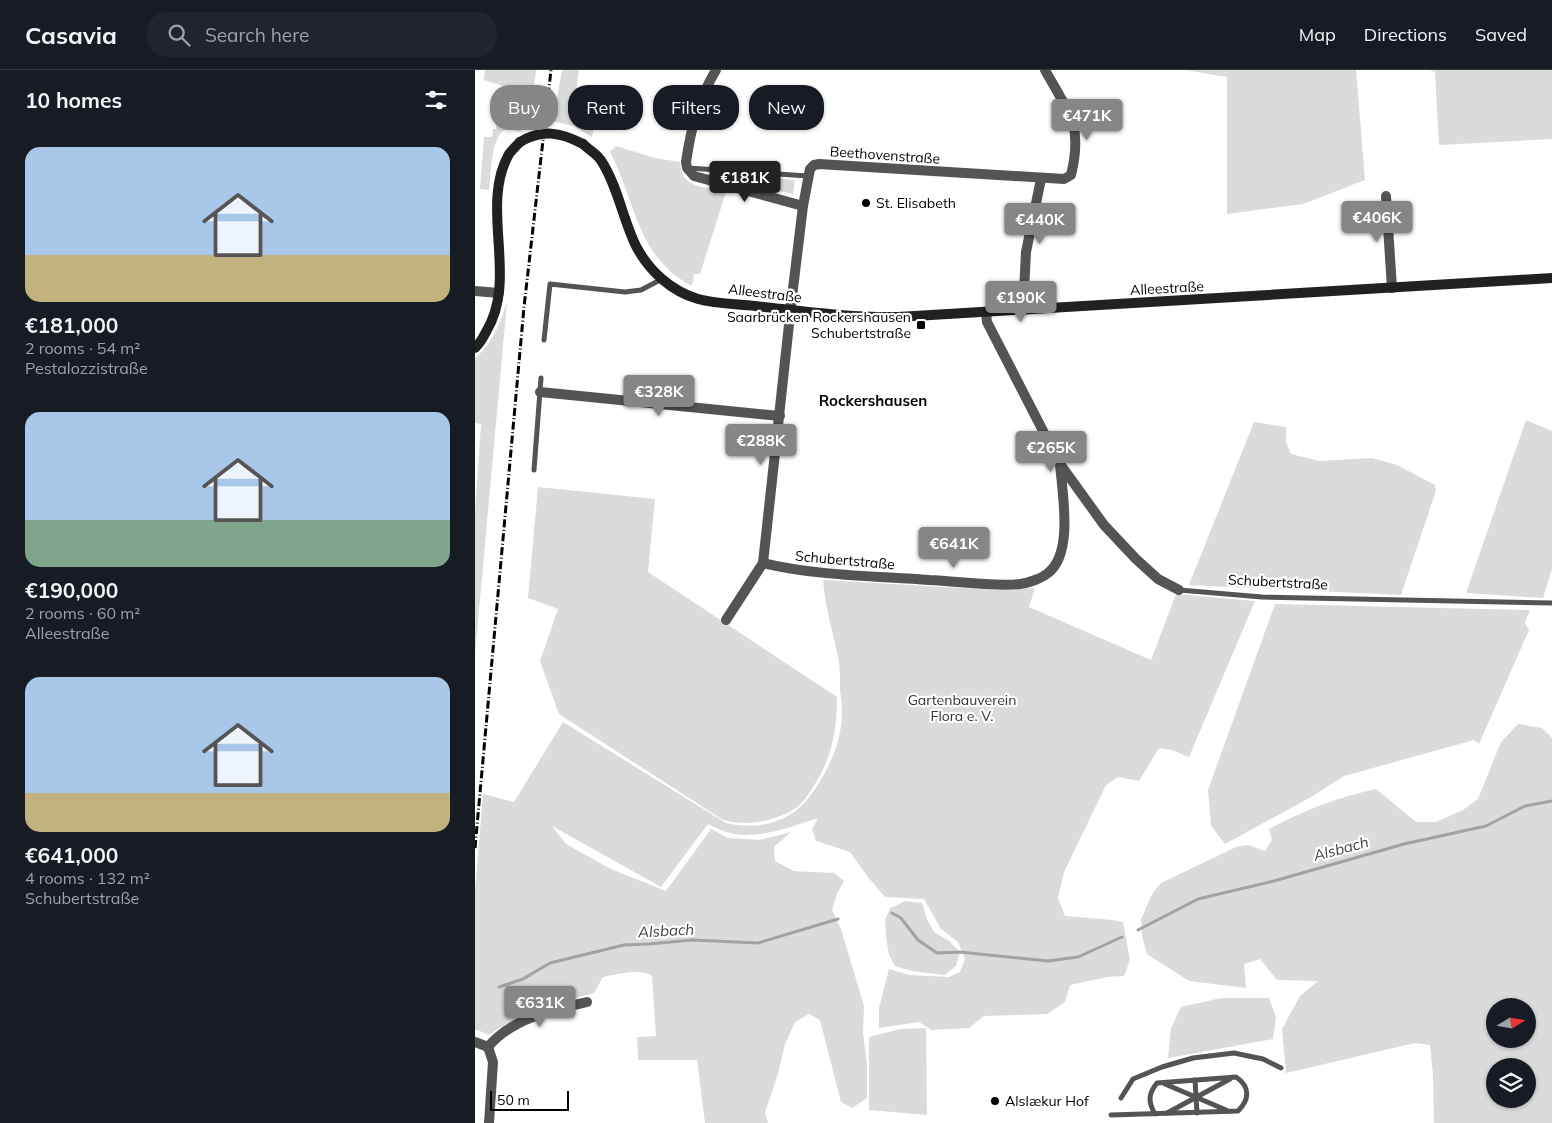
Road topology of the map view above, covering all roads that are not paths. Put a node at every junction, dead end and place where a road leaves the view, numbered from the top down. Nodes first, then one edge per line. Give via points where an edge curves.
1 (716, 70) edge
2 (1045, 70) edge
3 (691, 172) junction
4 (808, 176) junction
5 (1041, 179) junction
6 (1386, 196) dead end
7 (803, 206) junction
8 (1552, 278) edge
9 (661, 279) junction
10 (1392, 288) junction
11 (475, 291) edge
12 (499, 293) junction
13 (791, 310) junction
14 (1023, 310) junction
15 (986, 312) junction
16 (545, 340) dead end
17 (475, 348) edge
18 (541, 378) dead end
19 (540, 392) junction
20 (780, 416) junction
21 (1059, 464) junction
22 (534, 470) dead end
23 (763, 563) junction
24 (1179, 590) joint
25 (1552, 604) edge
26 (726, 620) dead end
27 (587, 1002) dead end
28 (475, 1042) edge
29 (488, 1047) junction
30 (1281, 1068) dead end
31 (1232, 1078) junction
32 (1195, 1080) junction
33 (1163, 1083) junction
34 (1196, 1097) junction
35 (1121, 1098) dead end
36 (1229, 1112) junction
37 (1197, 1113) junction
38 (1155, 1114) junction
39 (1165, 1114) junction
40 (1111, 1115) dead end
41 (489, 1123) edge

1 - 3 street via 695,115 686,162
2 - 5 street via 1072,121 1075,134 1071,175 1064,179
3 - 4 lane
3 - 7 street
4 - 5 street, Beethovenstraße via 810,169 819,164
4 - 7 street
5 - 14 street via 1026,252
6 - 10 street
7 - 13 street
8 - 10 street, Alleestraße
9 - 12 street, Alleestraße, bridge via 634,243 602,162 583,144 566,136 548,133 520,142 510,154 501,176 498,202
9 - 13 street, Alleestraße via 699,299
9 - 16 lane via 641,290 625,292 550,284
10 - 14 street, Alleestraße
11 - 12 street
12 - 17 street, Alleestraße via 493,321
13 - 15 street, Alleestraße via 873,318
13 - 20 street
14 - 15 street, Alleestraße
15 - 21 street, Schubertstraße via 987,322
18 - 19 lane
19 - 20 street
19 - 22 lane
20 - 23 street
21 - 23 street, Schubertstraße via 1064,515 1062,552 1049,573 1035,580 1021,584 981,583 827,574
21 - 24 street, Schubertstraße via 1104,525 1136,559 1158,579
23 - 26 street
24 - 25 lane, Schubertstraße via 1262,597
27 - 29 street via 530,1018 507,1029
28 - 29 street
29 - 41 street via 493,1062
30 - 35 lane via 1263,1059 1234,1053 1193,1058 1133,1079
31 - 32 lane
31 - 34 lane
31 - 36 lane via 1243,1082 1247,1093 1245,1103 1238,1111
32 - 33 lane
32 - 34 lane
33 - 34 lane
33 - 38 lane via 1157,1083 1150,1091 1150,1105
34 - 36 lane
34 - 37 lane
34 - 39 lane
36 - 37 lane
37 - 39 lane
38 - 39 lane
38 - 40 lane

